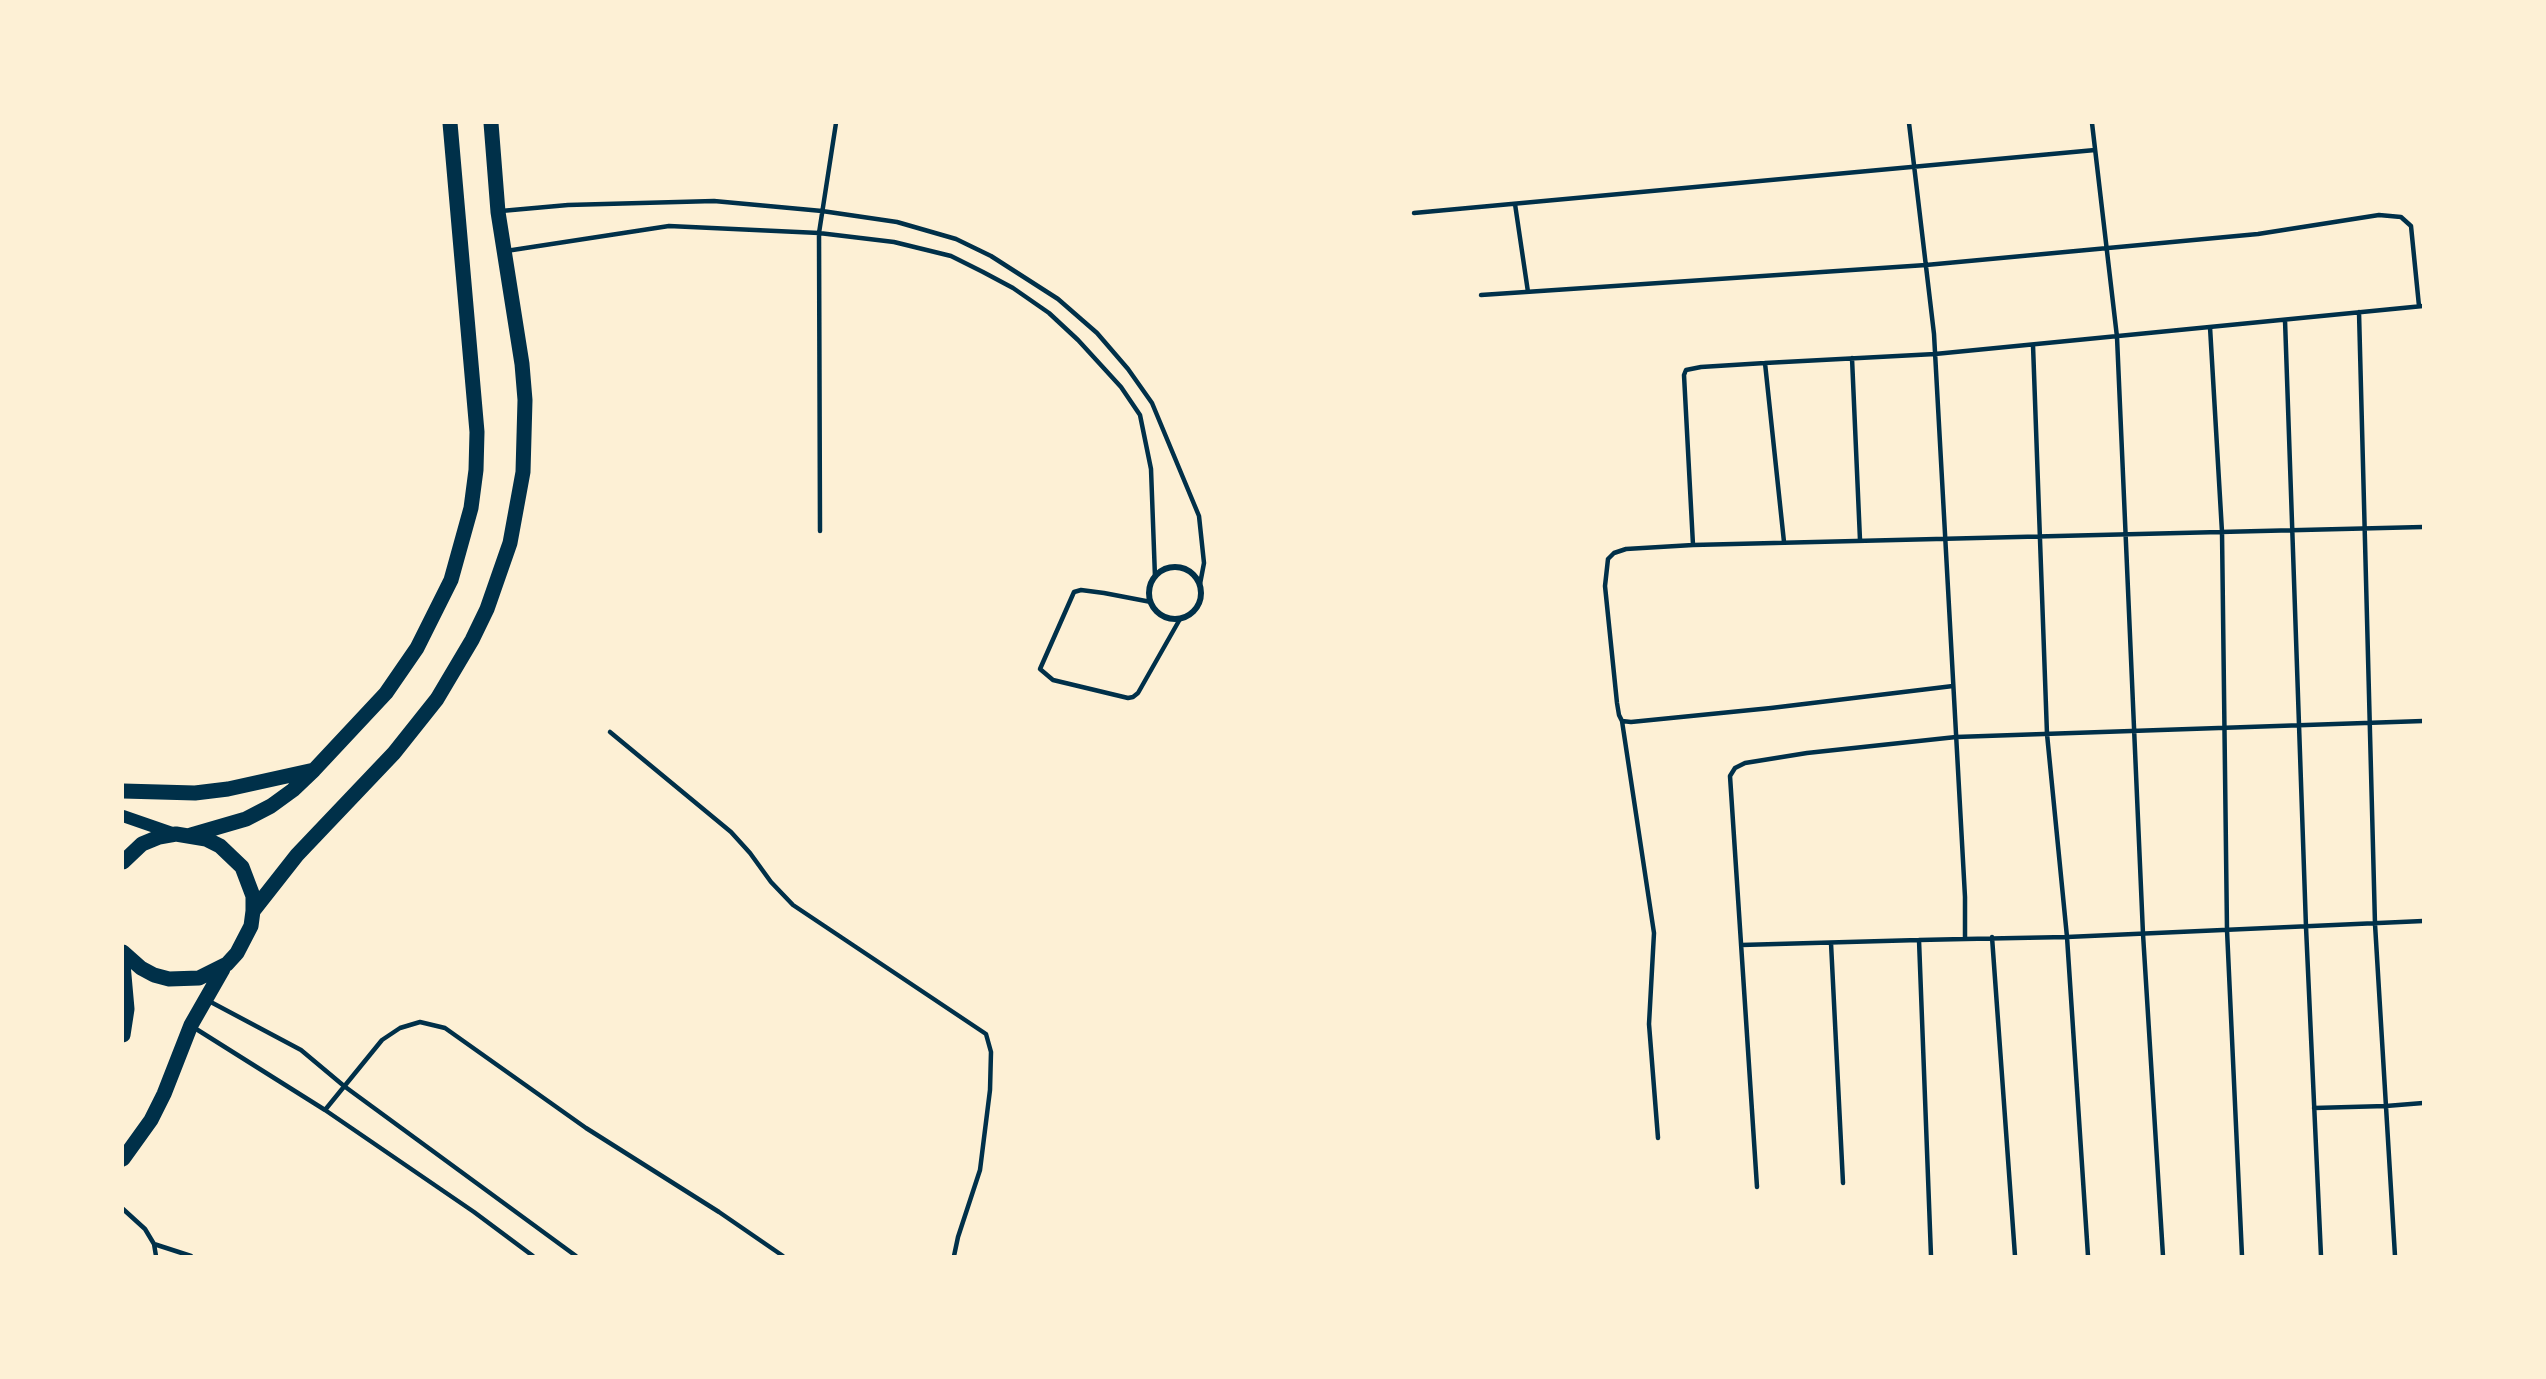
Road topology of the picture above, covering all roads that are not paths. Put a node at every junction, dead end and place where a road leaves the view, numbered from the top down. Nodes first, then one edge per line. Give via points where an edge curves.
1 (450, 123) edge
2 (491, 123) edge
3 (836, 123) edge
4 (1909, 123) edge
5 (2092, 123) edge
6 (2095, 150) junction
7 (1914, 168) junction
8 (1515, 204) junction
9 (822, 211) junction
10 (498, 212) junction
11 (1414, 213) dead end
12 (819, 233) junction
13 (2107, 247) junction
14 (504, 252) junction
15 (1926, 265) junction
16 (1528, 292) junction
17 (1480, 295) dead end
18 (2421, 306) edge
19 (2359, 312) junction
20 (2285, 320) junction
21 (2210, 327) junction
22 (2117, 337) junction
23 (2033, 345) junction
24 (1935, 354) junction
25 (1852, 358) junction
26 (1765, 363) junction
27 (2423, 527) edge
28 (2365, 528) junction
29 (2292, 530) junction
30 (820, 531) dead end
31 (2222, 532) junction
32 (2125, 534) junction
33 (2038, 536) junction
34 (1945, 538) junction
35 (1860, 540) junction
36 (1784, 542) junction
37 (1693, 545) junction
38 (1155, 577) junction
39 (1200, 584) junction
40 (1151, 602) junction
41 (1180, 619) junction
42 (1953, 686) junction
43 (1622, 721) junction
44 (2423, 721) edge
45 (2370, 723) junction
46 (2299, 726) junction
47 (2224, 728) junction
48 (2134, 731) junction
49 (610, 732) dead end
50 (2047, 734) junction
51 (1956, 737) junction
52 (314, 770) junction
53 (123, 791) edge
54 (123, 816) edge
55 (184, 834) junction
56 (123, 862) edge
57 (254, 911) junction
58 (2423, 921) edge
59 (2375, 924) junction
60 (2306, 927) junction
61 (2227, 930) junction
62 (2143, 934) junction
63 (2067, 937) junction
64 (1992, 938) junction
65 (1965, 939) junction
66 (1919, 940) junction
67 (1831, 943) junction
68 (1741, 945) junction
69 (123, 952) edge
70 (123, 964) edge
71 (227, 964) junction
72 (205, 999) junction
73 (191, 1025) junction
74 (123, 1035) edge
75 (344, 1086) junction
76 (2423, 1103) edge
77 (2386, 1106) junction
78 (2314, 1108) junction
79 (325, 1110) junction
80 (1658, 1138) dead end
81 (123, 1159) edge
82 (1843, 1183) dead end
83 (1757, 1187) dead end
84 (123, 1209) edge
85 (154, 1244) junction
86 (156, 1256) edge
87 (191, 1256) edge
88 (533, 1256) edge
89 (576, 1256) edge
90 (783, 1256) edge
91 (954, 1256) edge
92 (1931, 1256) edge
93 (2015, 1256) edge
94 (2088, 1256) edge
95 (2163, 1256) edge
96 (2242, 1256) edge
97 (2321, 1256) edge
98 (2395, 1256) edge

1 - 52 main road via 477,432 471,508 451,580 417,648 386,693
2 - 10 main road
3 - 9 lane
4 - 7 lane
5 - 6 lane
6 - 7 lane
6 - 13 lane
7 - 8 lane
7 - 15 lane
8 - 11 lane
8 - 16 lane
9 - 10 lane via 714,201 567,205
9 - 12 lane
9 - 39 lane via 897,222 956,239 1021,274 1097,333 1152,403 1168,440 1199,516 1204,563
10 - 14 main road
12 - 14 lane via 669,226
12 - 30 lane
12 - 38 lane via 894,242 951,256 1013,288 1078,340 1121,387 1140,415 1151,469
13 - 15 lane
13 - 18 lane via 2258,234 2379,215 2401,217 2410,226
13 - 22 lane
14 - 57 main road via 522,364 526,436 518,508 500,577 472,640 437,699 394,753 297,855
15 - 16 lane
15 - 24 lane
16 - 17 lane
18 - 19 lane
19 - 20 lane
19 - 28 lane
20 - 21 lane
20 - 29 lane
21 - 22 lane
21 - 31 lane
22 - 23 lane
22 - 32 lane
23 - 24 lane
23 - 33 lane
24 - 25 lane
24 - 34 lane
25 - 26 lane
25 - 35 lane
26 - 36 lane
26 - 37 lane via 1701,367 1686,370 1684,375
27 - 28 lane
28 - 29 lane
28 - 45 lane
29 - 31 lane
29 - 46 lane
31 - 32 lane
31 - 47 lane
32 - 33 lane
32 - 48 lane
33 - 34 lane
33 - 50 lane
34 - 35 lane
34 - 42 lane
35 - 36 lane
36 - 37 lane
37 - 43 lane via 1626,549 1608,559 1605,586 1618,715
38 - 39 street via 1179,567 1195,576
38 - 40 street via 1149,593
39 - 41 street via 1200,602
40 - 41 street via 1162,616
40 - 41 lane via 1074,592 1040,669 1053,680 1133,697
42 - 43 lane
42 - 51 lane
43 - 80 lane via 1654,933 1649,1024
44 - 45 lane
45 - 46 lane
45 - 59 lane
46 - 47 lane
46 - 60 lane
47 - 48 lane
47 - 61 lane
48 - 50 lane
48 - 62 lane
49 - 91 lane via 731,832 793,905 986,1034 991,1052 990,1090 980,1170
50 - 51 lane
50 - 63 lane
51 - 65 lane
51 - 68 lane via 1807,753 1744,763 1735,768 1730,776
52 - 53 main road via 195,793
52 - 55 main road via 271,806 246,819
54 - 55 main road
55 - 56 main road via 142,844
55 - 57 main road via 220,846 242,867
57 - 71 main road via 245,940
58 - 59 lane
59 - 60 lane
59 - 77 lane
60 - 61 lane
60 - 78 lane
61 - 62 lane
61 - 96 lane
62 - 63 lane
62 - 95 lane
63 - 64 lane
63 - 94 lane
64 - 65 lane
64 - 93 lane
65 - 66 lane
66 - 67 lane
66 - 92 lane
67 - 68 lane
67 - 82 lane
68 - 83 lane
69 - 71 main road via 141,968 169,979 200,978
70 - 74 main road via 127,1009
71 - 72 main road
72 - 73 main road
72 - 75 lane via 302,1050
73 - 79 lane
73 - 81 main road via 151,1120
75 - 79 lane
75 - 89 lane
75 - 90 lane via 382,1040 400,1028 420,1022 445,1028 586,1128
76 - 77 lane
77 - 78 lane
77 - 98 lane
78 - 97 lane
79 - 88 lane
84 - 85 lane via 145,1229
85 - 86 lane
85 - 87 lane

